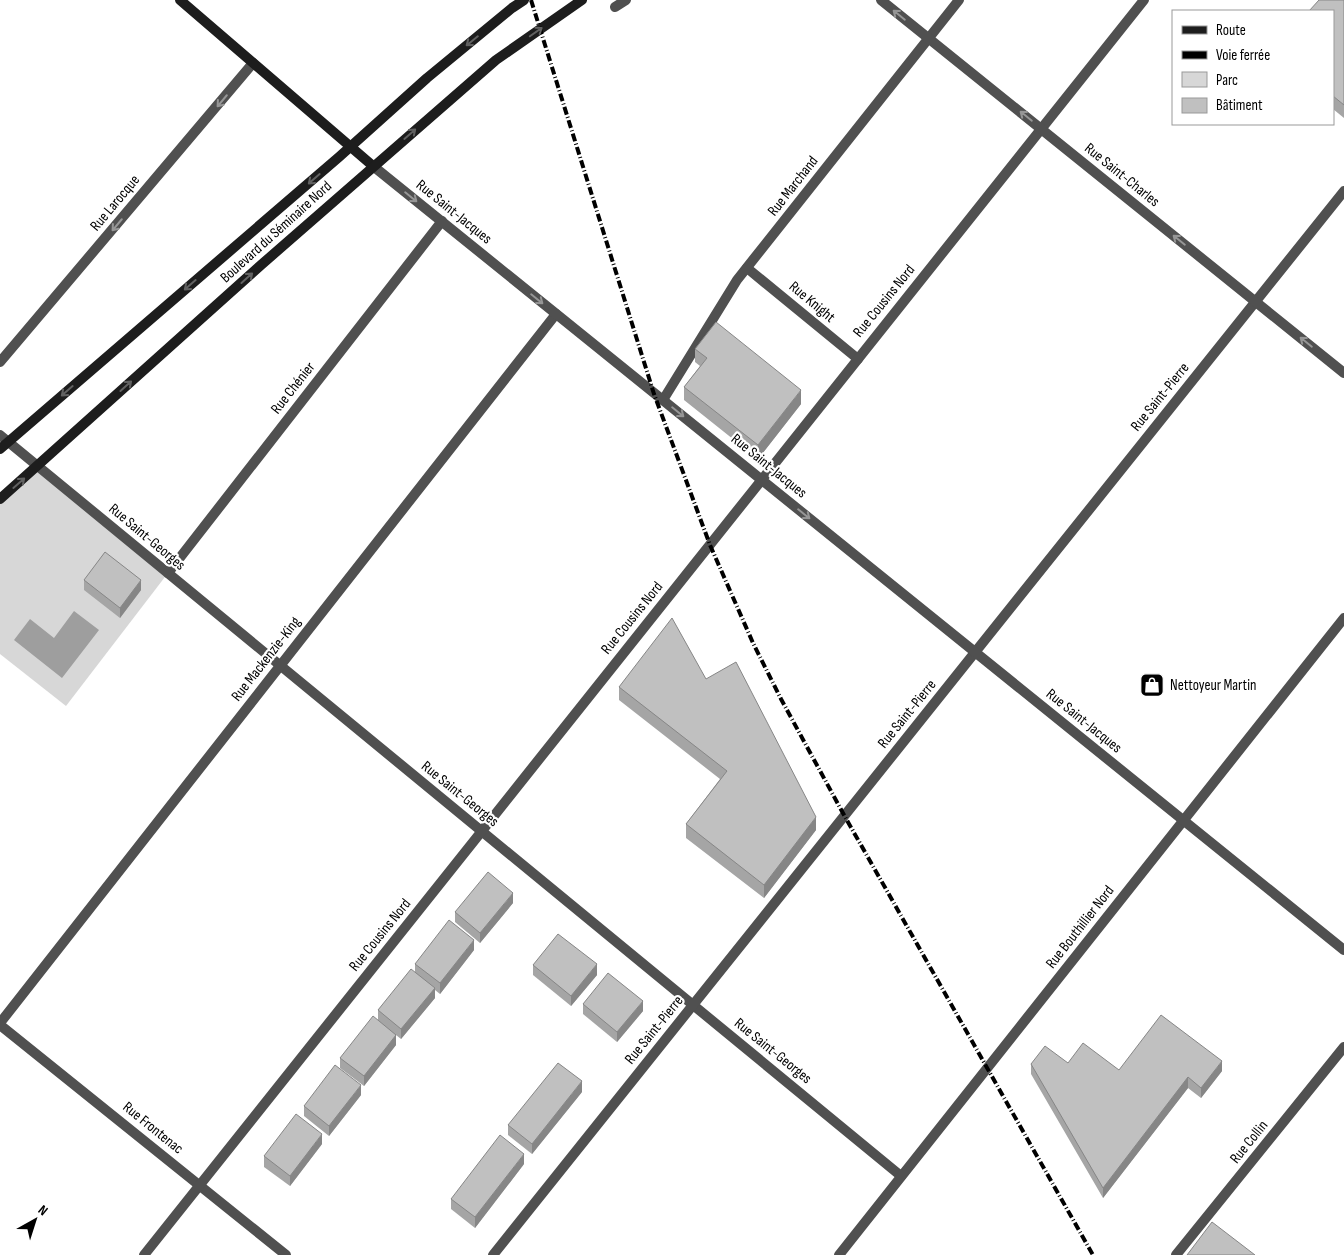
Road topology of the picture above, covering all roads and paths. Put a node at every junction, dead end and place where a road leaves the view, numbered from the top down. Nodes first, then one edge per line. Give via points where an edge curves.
1 (180, 0) edge
2 (524, 0) edge
3 (582, 0) edge
4 (626, 0) edge
5 (881, 0) edge
6 (959, 0) edge
7 (1144, 0) edge
8 (614, 7) dead end
9 (928, 38) junction
10 (253, 63) junction
11 (1041, 129) junction
12 (350, 147) junction
13 (373, 166) junction
14 (1344, 191) edge
15 (442, 221) junction
16 (747, 268) junction
17 (1256, 302) junction
18 (556, 314) junction
19 (858, 359) junction
20 (0, 362) edge
21 (1344, 373) edge
22 (663, 400) junction
23 (0, 434) edge
24 (9, 442) junction
25 (0, 449) edge
26 (38, 466) junction
27 (762, 480) junction
28 (0, 499) edge
29 (168, 573) junction
30 (1344, 618) edge
31 (975, 652) junction
32 (280, 666) junction
33 (1184, 820) junction
34 (482, 831) junction
35 (1344, 950) edge
36 (693, 1005) junction
37 (0, 1024) edge
38 (1344, 1047) edge
39 (901, 1176) junction
40 (200, 1185) junction
41 (144, 1255) edge
42 (286, 1255) edge
43 (493, 1255) edge
44 (839, 1255) edge
45 (1176, 1255) edge

1 - 10 main road, Rue Saint-Jacques
2 -> 12 main road, Boulevard du Séminaire Nord via 427,78
13 -> 3 main road, Boulevard du Séminaire Nord via 496,60
4 - 8 street
9 -> 5 street, Rue Saint-Charles
6 - 9 street, Rue Marchand
7 - 11 street, Rue Cousins Nord
11 -> 9 street, Rue Saint-Charles
9 - 16 street, Rue Marchand
10 - 12 main road, Rue Saint-Jacques
10 -> 20 street, Rue Larocque
17 -> 11 street, Rue Saint-Charles
11 - 19 street, Rue Cousins Nord
12 - 13 main road, Rue Saint-Jacques
12 -> 24 main road, Boulevard du Séminaire Nord
13 -> 15 street, Rue Saint-Jacques
26 -> 13 main road, Boulevard du Séminaire Nord
14 - 17 street, Rue Saint-Pierre
15 -> 18 street, Rue Saint-Jacques
15 - 29 street, Rue Chénier
16 - 19 street, Rue Knight
16 - 22 street, Rue Marchand
21 -> 17 street, Rue Saint-Charles
17 - 31 street, Rue Saint-Pierre
18 - 22 street, Rue Saint-Jacques
18 - 32 street, Rue Mackenzie-King
19 - 27 street, Rue Cousins Nord
22 -> 27 street, Rue Saint-Jacques
23 - 24 street, Rue Saint-Georges
24 - 25 main road, Boulevard du Séminaire Nord
24 - 26 street, Rue Saint-Georges
28 -> 26 main road, Boulevard du Séminaire Nord
26 - 29 street, Rue Saint-Georges
27 -> 31 street, Rue Saint-Jacques
27 - 34 street, Rue Cousins Nord
29 - 32 street, Rue Saint-Georges
30 - 33 street, Rue Bouthillier Nord
31 - 33 street, Rue Saint-Jacques
31 - 36 street, Rue Saint-Pierre
32 - 34 street, Rue Saint-Georges
32 - 37 street, Rue Mackenzie-King
33 - 35 street, Rue Saint-Jacques
33 - 39 street, Rue Bouthillier Nord
34 - 36 street, Rue Saint-Georges
34 - 40 street, Rue Cousins Nord
36 - 39 street, Rue Saint-Georges
36 - 43 street, Rue Saint-Pierre
37 - 40 street, Rue Frontenac
38 - 45 street, Rue Collin
39 - 44 street, Rue Bouthillier Nord
40 - 41 street, Rue Cousins Nord
40 - 42 street, Rue Frontenac

